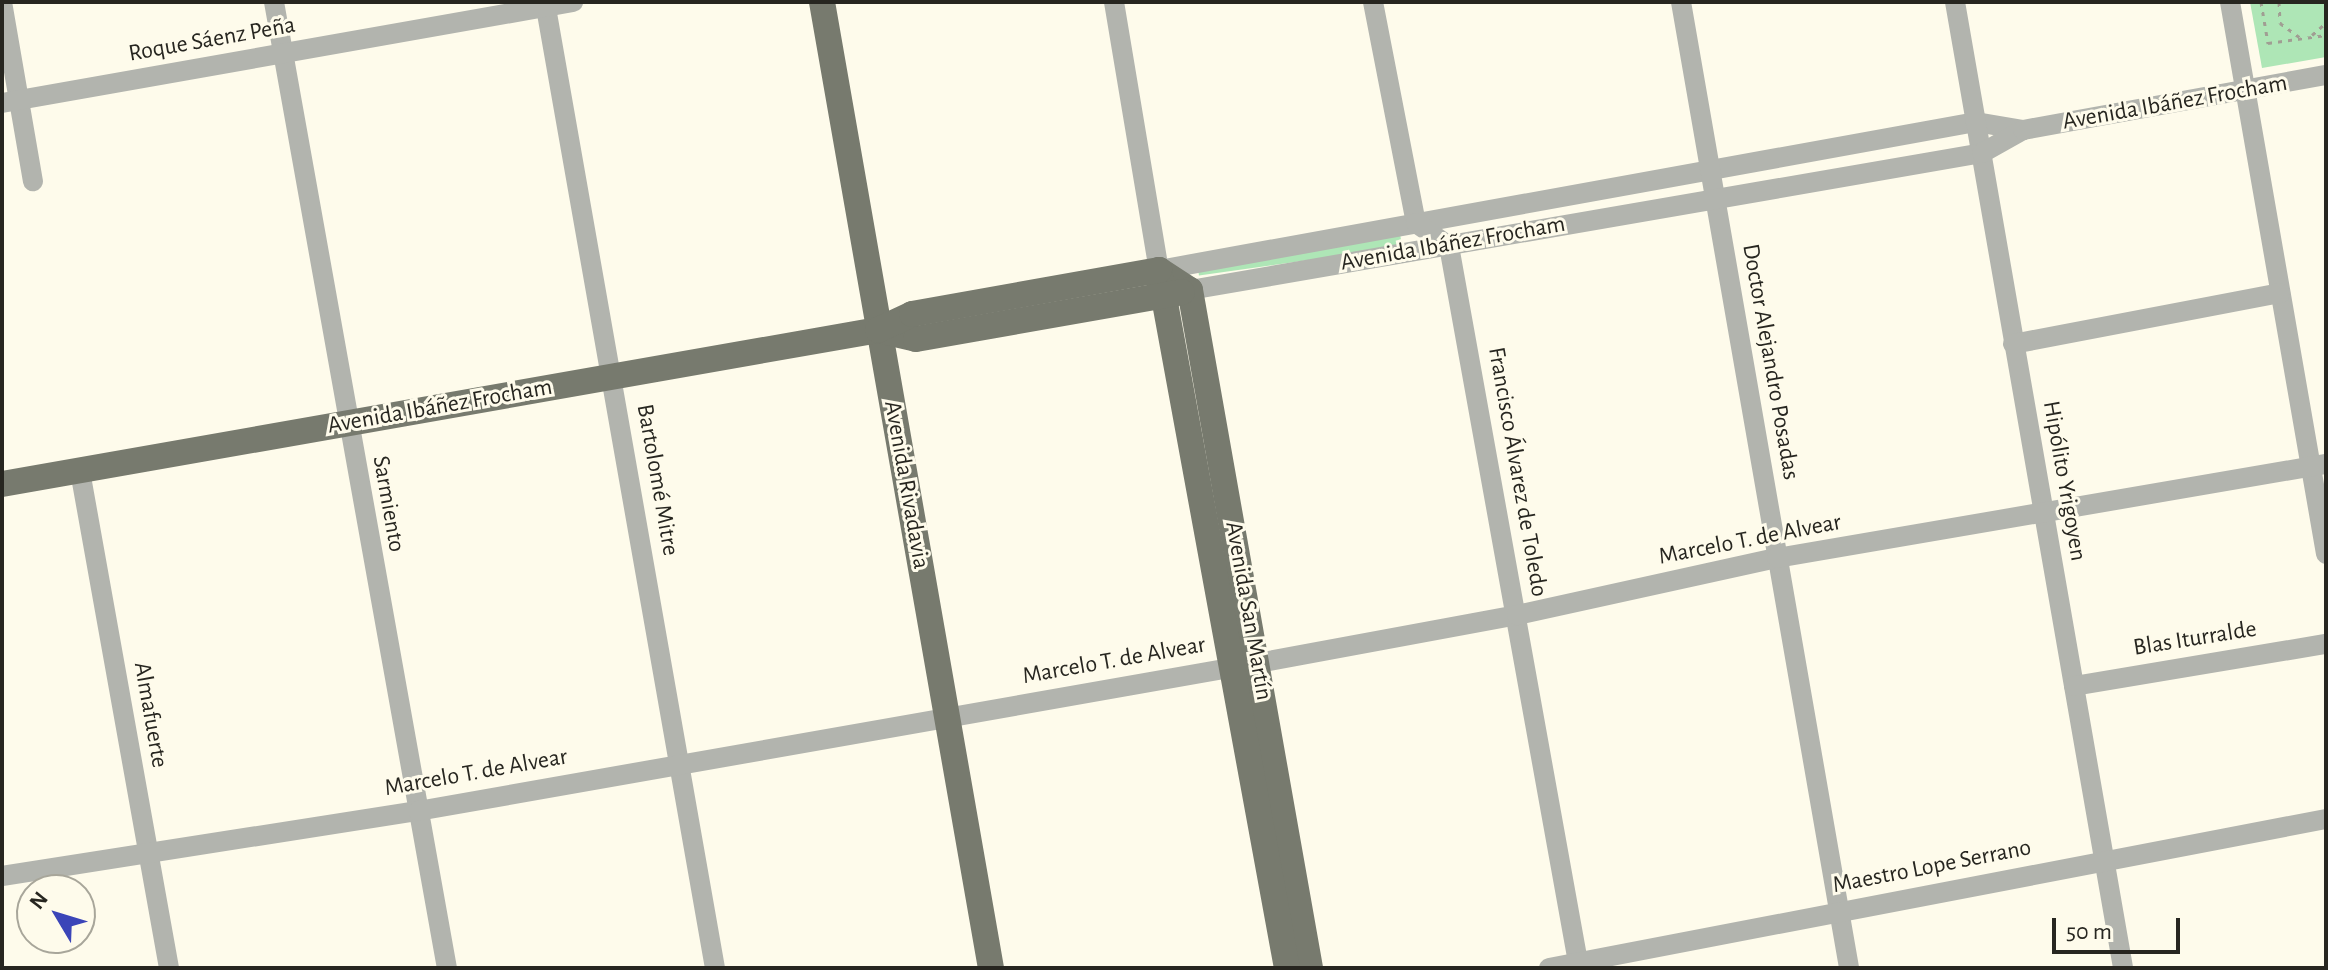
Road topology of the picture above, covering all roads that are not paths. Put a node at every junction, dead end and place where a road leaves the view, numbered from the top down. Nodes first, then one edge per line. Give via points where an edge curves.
1 (2, 2) edge
2 (274, 2) edge
3 (573, 2) edge
4 (822, 2) edge
5 (1114, 2) edge
6 (1373, 2) edge
7 (1681, 2) edge
8 (1955, 2) edge
9 (2230, 2) edge
10 (546, 4) edge
11 (283, 54) junction
12 (2326, 75) edge
13 (2245, 90) junction
14 (10, 102) edge
15 (1976, 122) junction
16 (2023, 130) junction
17 (1982, 153) junction
18 (1710, 170) junction
19 (33, 181) dead end
20 (1715, 199) junction
21 (1416, 223) junction
22 (1449, 246) junction
23 (1171, 285) junction
24 (2280, 293) junction
25 (878, 330) junction
26 (2013, 344) junction
27 (612, 377) junction
28 (347, 424) junction
29 (2318, 465) edge
30 (80, 471) junction
31 (2, 484) edge
32 (2043, 512) junction
33 (2326, 554) edge
34 (1777, 558) junction
35 (1517, 615) junction
36 (2326, 644) edge
37 (1246, 665) junction
38 (2074, 686) junction
39 (947, 716) junction
40 (680, 763) junction
41 (418, 811) junction
42 (2326, 819) edge
43 (148, 852) junction
44 (2104, 860) junction
45 (2, 876) edge
46 (1839, 911) junction
47 (1579, 965) edge
48 (169, 968) edge
49 (447, 968) edge
50 (715, 968) edge
51 (991, 968) edge
52 (1287, 968) edge
53 (1310, 968) edge
54 (1549, 968) edge
55 (1849, 968) edge
56 (2123, 968) edge

1 - 14 street
2 - 11 street, Sarmiento
3 - 10 street, Roque Sáenz Peña
4 - 25 main road, Avenida Rivadavia
5 - 23 street, Avenida San Martín
6 - 21 street
7 - 18 street, Doctor Alejandro Posadas
8 - 15 street, Hipólito Yrigoyen
9 - 13 street
10 - 11 street, Roque Sáenz Peña
10 - 27 street, Bartolomé Mitre
11 - 14 street, Roque Sáenz Peña
11 - 28 street, Sarmiento
12 - 13 street, Avenida Ibáñez Frocham
13 - 16 street, Avenida Ibáñez Frocham
13 - 24 street
14 - 19 street
15 - 16 street, Avenida Ibáñez Frocham
15 - 17 street, Hipólito Yrigoyen
15 - 18 street, Avenida Ibáñez Frocham
16 - 17 street, Avenida Ibáñez Frocham
17 - 20 street, Avenida Ibáñez Frocham
17 - 26 street, Hipólito Yrigoyen
18 - 20 street, Doctor Alejandro Posadas
18 - 21 street, Avenida Ibáñez Frocham
20 - 22 street, Avenida Ibáñez Frocham
20 - 34 street, Doctor Alejandro Posadas
21 - 22 street
21 - 23 street, Avenida Ibáñez Frocham
22 - 23 street, Avenida Ibáñez Frocham
22 - 35 street, Francisco Álvarez de Toledo
23 - 25 main road, Avenida Ibáñez Frocham via 916,339
23 - 37 main road, Avenida San Martín
24 - 26 street
24 - 29 street
25 - 27 main road, Avenida Ibáñez Frocham
25 - 39 main road, Avenida Rivadavia
26 - 32 street, Hipólito Yrigoyen
27 - 28 main road, Avenida Ibáñez Frocham
27 - 40 street, Bartolomé Mitre
28 - 30 main road, Avenida Ibáñez Frocham
28 - 41 street, Sarmiento
29 - 32 street, Marcelo T. de Alvear
29 - 33 street
30 - 31 main road, Avenida Ibáñez Frocham
30 - 43 street, Almafuerte
32 - 34 street, Marcelo T. de Alvear
32 - 38 street, Hipólito Yrigoyen
34 - 35 street, Marcelo T. de Alvear
34 - 46 street, Doctor Alejandro Posadas
35 - 37 street, Marcelo T. de Alvear
35 - 47 street, Francisco Álvarez de Toledo
36 - 38 street, Blas Iturralde
37 - 39 street, Marcelo T. de Alvear
37 - 52 main road, Avenida San Martín
37 - 53 main road, Avenida San Martín
38 - 44 street, Hipólito Yrigoyen
39 - 40 street, Marcelo T. de Alvear
39 - 51 main road, Avenida Rivadavia
40 - 41 street, Marcelo T. de Alvear
40 - 50 street, Bartolomé Mitre
41 - 43 street, Marcelo T. de Alvear
41 - 49 street, Sarmiento
42 - 44 street, Maestro Lope Serrano
43 - 45 street, Marcelo T. de Alvear
43 - 48 street, Almafuerte
44 - 46 street, Maestro Lope Serrano
44 - 56 street, Hipólito Yrigoyen
46 - 47 street, Maestro Lope Serrano
46 - 55 street, Doctor Alejandro Posadas
47 - 54 street, Maestro Lope Serrano

